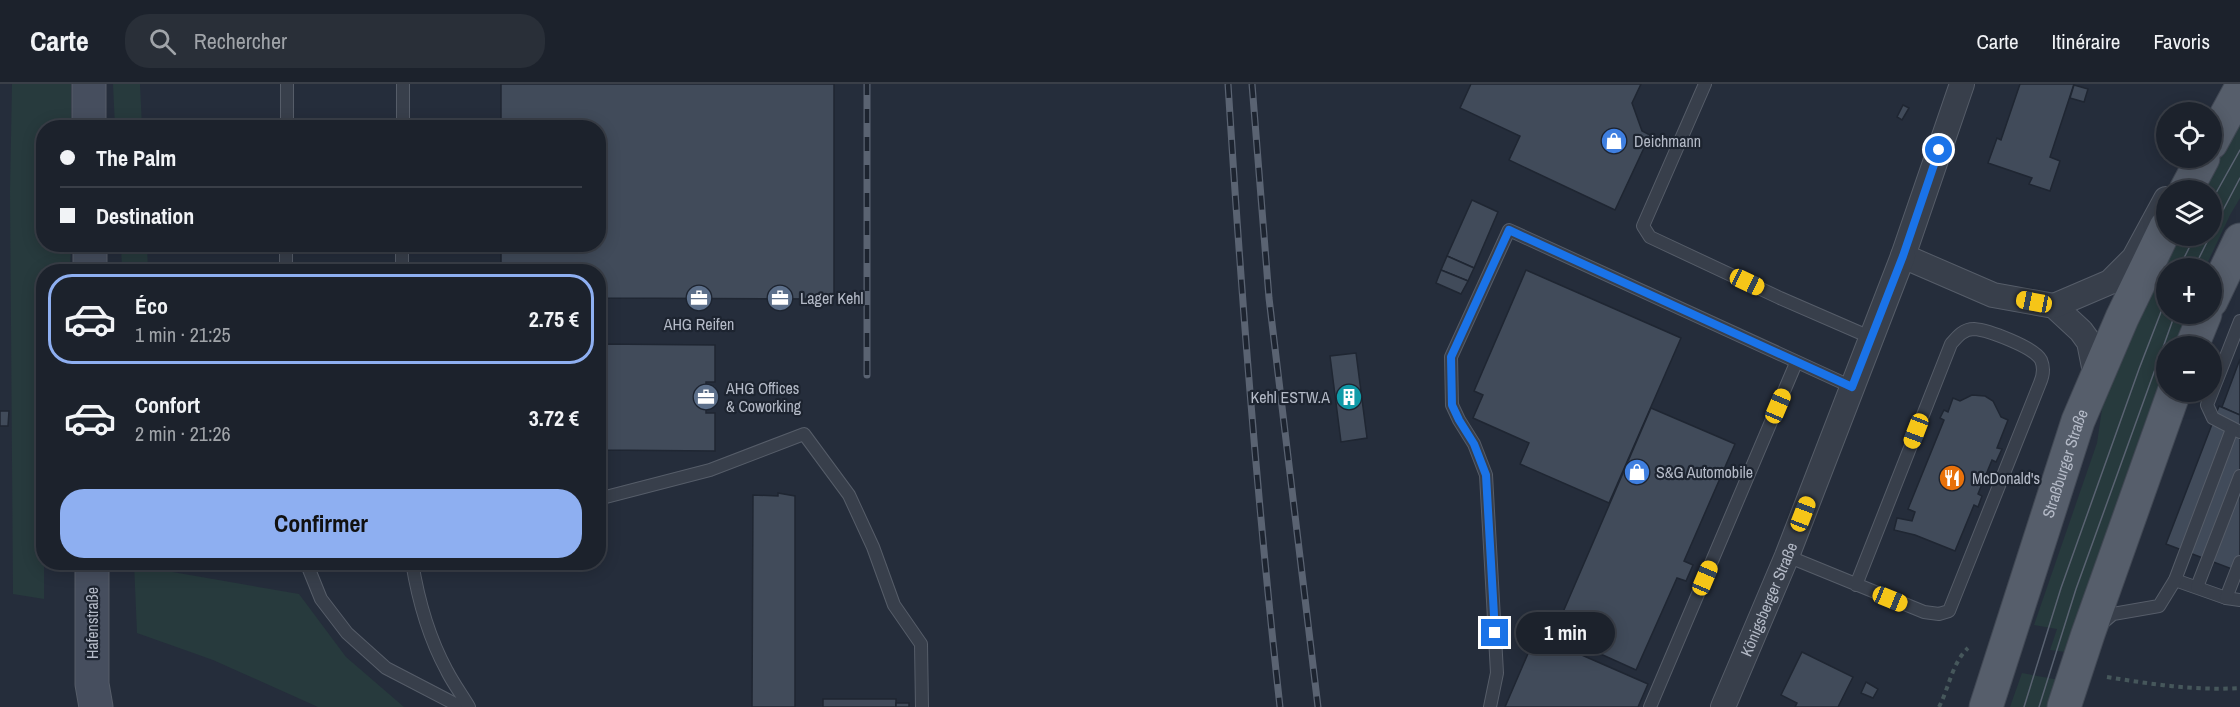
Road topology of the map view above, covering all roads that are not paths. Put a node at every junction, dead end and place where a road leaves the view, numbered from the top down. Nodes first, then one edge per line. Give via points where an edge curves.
1 (89, 84) edge
2 (287, 84) edge
3 (403, 84) edge
4 (1705, 84) edge
5 (1959, 85) edge
6 (90, 120) edge
7 (287, 120) edge
8 (403, 120) edge
9 (2156, 217) edge
10 (2240, 240) edge
11 (2157, 246) edge
12 (1903, 256) junction
13 (2222, 278) edge
14 (2054, 306) junction
15 (2240, 321) edge
16 (1872, 338) junction
17 (1796, 363) junction
18 (2096, 377) junction
19 (1852, 387) junction
20 (2170, 402) edge
21 (2236, 430) edge
22 (2240, 476) edge
23 (606, 497) edge
24 (1787, 556) junction
25 (2240, 562) edge
26 (92, 570) edge
27 (309, 570) edge
28 (413, 570) edge
29 (2175, 580) junction
30 (1856, 585) junction
31 (2197, 587) junction
32 (2226, 598) junction
33 (2240, 600) edge
34 (2088, 634) junction
35 (92, 699) edge
36 (1989, 701) edge
37 (460, 707) edge
38 (469, 707) edge
39 (922, 707) edge
40 (1490, 707) edge
41 (1650, 707) edge
42 (1723, 707) edge
43 (2064, 707) edge

1 - 6 street
2 - 7 lane
3 - 8 lane
4 - 16 lane via 1643,226 1650,237
5 - 12 street, Königsberger Straße
9 - 14 street via 2134,258 2110,282
10 - 13 main road
11 - 18 main road, Straßburger Straße
12 - 14 street via 1993,294
12 - 16 street, Königsberger Straße
14 - 18 street via 2089,342
15 - 21 lane via 2207,405 2214,418
16 - 19 street, Königsberger Straße
17 - 19 lane
17 - 40 lane via 1509,230 1451,357 1452,405 1486,475 1497,673
17 - 41 lane
18 - 36 main road, Straßburger Straße via 2078,421
19 - 24 street, Königsberger Straße
20 - 34 main road
21 - 29 lane
22 - 31 lane
23 - 39 lane via 710,470 804,434 849,495 894,605 921,644
24 - 30 lane
24 - 42 street, Königsberger Straße
25 - 32 lane
26 - 35 street, Hafenstraße
27 - 37 lane via 321,599 347,633 386,668
28 - 38 lane via 416,589 446,669
29 - 31 lane
29 - 34 lane via 2159,606 2113,614
30 - 30 lane via 1924,612 1949,611 2043,374 2041,360 2031,350 1973,329 1961,332 1951,344
31 - 32 lane
32 - 33 lane
34 - 43 main road

